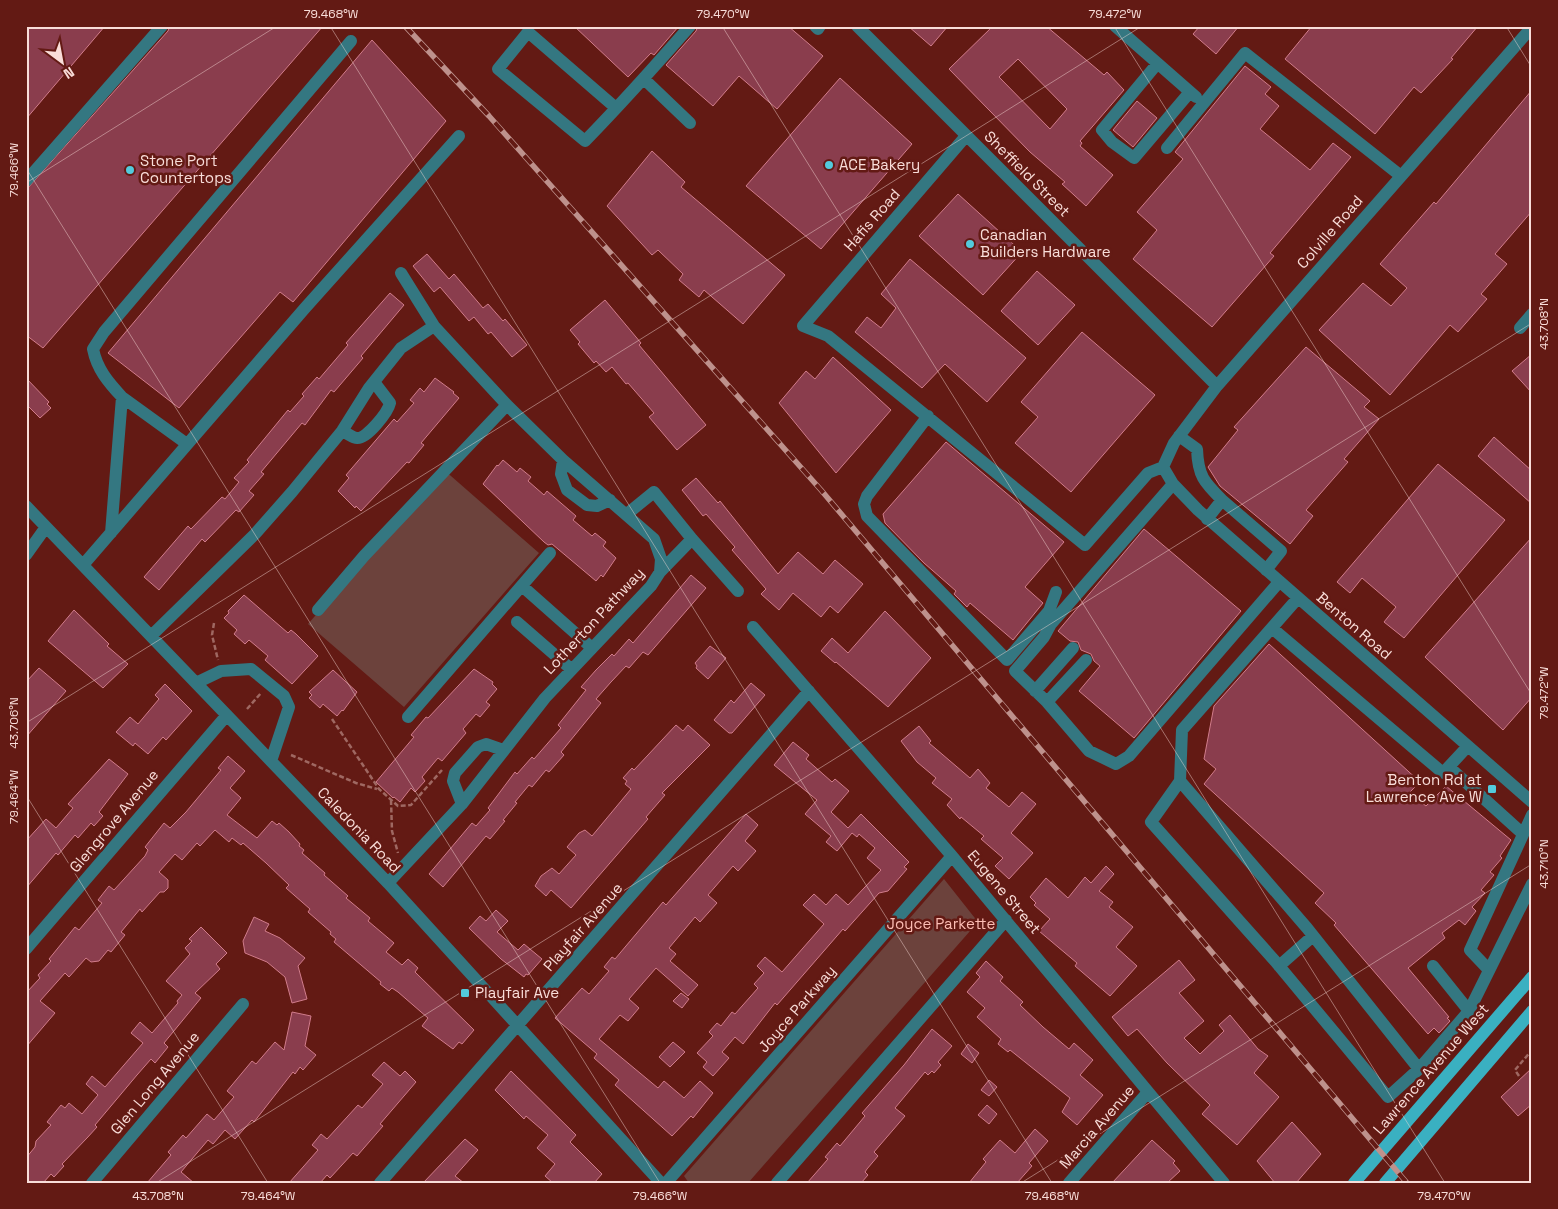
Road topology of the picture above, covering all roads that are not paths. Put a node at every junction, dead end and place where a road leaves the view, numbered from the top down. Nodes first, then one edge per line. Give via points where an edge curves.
1 (162, 26) edge
2 (690, 26) edge
3 (815, 26) edge
4 (820, 26) edge
5 (857, 26) edge
6 (1115, 26) edge
7 (1532, 27) edge
8 (351, 41) dead end
9 (1157, 64) junction
10 (644, 79) junction
11 (1190, 92) junction
12 (1204, 104) junction
13 (616, 108) junction
14 (690, 123) dead end
15 (459, 136) dead end
16 (966, 136) junction
17 (1168, 148) dead end
18 (1401, 176) junction
19 (26, 182) edge
20 (401, 273) dead end
21 (1532, 314) edge
22 (434, 326) junction
23 (1520, 328) dead end
24 (374, 382) junction
25 (1217, 386) junction
26 (122, 397) junction
27 (507, 405) junction
28 (928, 416) junction
29 (342, 431) junction
30 (1179, 436) junction
31 (187, 444) junction
32 (563, 460) junction
33 (1164, 467) junction
34 (1172, 484) junction
35 (610, 500) junction
36 (1222, 500) junction
37 (26, 506) edge
38 (627, 514) junction
39 (1207, 519) junction
40 (46, 527) junction
41 (111, 533) junction
42 (692, 539) junction
43 (550, 553) dead end
44 (26, 555) edge
45 (83, 565) junction
46 (1266, 570) junction
47 (660, 572) junction
48 (1279, 582) junction
49 (522, 586) junction
50 (738, 591) dead end
51 (1056, 592) dead end
52 (1298, 598) junction
53 (318, 610) dead end
54 (517, 622) dead end
55 (753, 627) dead end
56 (1272, 628) junction
57 (151, 636) junction
58 (592, 648) junction
59 (1073, 648) dead end
60 (1086, 660) dead end
61 (572, 669) junction
62 (196, 683) junction
63 (1035, 690) junction
64 (809, 691) junction
65 (1047, 702) junction
66 (228, 715) junction
67 (408, 717) dead end
68 (1468, 746) junction
69 (503, 750) junction
70 (271, 761) junction
71 (1449, 767) junction
72 (1180, 781) junction
73 (1532, 802) edge
74 (462, 804) junction
75 (1532, 815) edge
76 (1523, 834) junction
77 (952, 856) junction
78 (388, 883) junction
79 (1532, 884) edge
80 (1006, 920) junction
81 (1313, 936) junction
82 (26, 948) edge
83 (1279, 966) junction
84 (1433, 966) dead end
85 (1489, 970) junction
86 (1532, 977) edge
87 (243, 1004) dead end
88 (1469, 1011) junction
89 (1532, 1011) edge
90 (519, 1025) junction
91 (1419, 1069) junction
92 (1148, 1092) junction
93 (1223, 1182) edge
94 (92, 1183) edge
95 (380, 1183) edge
96 (661, 1183) edge
97 (666, 1183) edge
98 (778, 1183) edge
99 (1069, 1183) edge
100 (1354, 1183) edge
101 (1385, 1183) edge

1 - 19 street
2 - 10 street
3 - 4 street via 818,29
5 - 16 street, Sheffield Street
6 - 9 street
7 - 18 street, Colville Road
8 - 26 street via 93,349 106,381
9 - 11 street
9 - 11 street via 1102,130 1112,142 1134,158
10 - 13 street
10 - 14 street
11 - 12 street
12 - 17 street
12 - 18 street via 1245,53
13 - 13 street via 585,141 498,69 528,32
15 - 31 street
16 - 25 street, Sheffield Street
16 - 28 street, Hafis Road via 803,326 828,336
18 - 25 street, Colville Road
20 - 22 street, Lotherton Pathway
21 - 23 street
22 - 24 street via 400,348
22 - 27 street, Lotherton Pathway
24 - 29 street
24 - 29 street via 390,403 389,409 362,437
25 - 30 street, Colville Road
26 - 31 street
26 - 41 street
27 - 32 street, Lotherton Pathway
27 - 53 street via 364,556
28 - 33 street via 1085,545 1148,473
28 - 51 street via 867,496 864,504 867,516 1007,660 1049,611
29 - 57 street via 255,534
30 - 33 street, Colville Road
30 - 36 street via 1197,449 1198,467 1204,482
31 - 41 street
32 - 35 street, Lotherton Pathway
32 - 35 street via 561,474 567,490 587,505 597,506
33 - 34 street, Benton Road
34 - 39 street, Benton Road
34 - 63 street via 1015,671
35 - 38 street, Lotherton Pathway
36 - 39 street
36 - 46 street via 1281,551
37 - 40 street, Caledonia Road
38 - 42 street via 654,492
38 - 47 street, Lotherton Pathway via 657,544
39 - 46 street, Benton Road
40 - 44 street
40 - 45 street, Caledonia Road
41 - 45 street
42 - 47 street
42 - 50 street
43 - 49 street
45 - 57 street, Caledonia Road
46 - 48 street, Benton Road
47 - 58 street, Lotherton Pathway
48 - 52 street, Benton Road
48 - 65 street via 1129,756 1116,764 1088,751
49 - 58 street
49 - 67 street
52 - 56 street
52 - 68 street, Benton Road
54 - 61 street
55 - 64 street, Eugene Street
56 - 71 street via 1443,773
56 - 72 street via 1182,730
57 - 62 street, Caledonia Road
58 - 61 street, Lotherton Pathway
59 - 63 street
60 - 65 street
61 - 69 street, Lotherton Pathway
62 - 66 street, Caledonia Road
62 - 70 street via 221,671 251,669 284,696 289,707
63 - 65 street
64 - 77 street, Eugene Street
64 - 90 street, Playfair Avenue
66 - 70 street, Caledonia Road
66 - 82 street, Glengrove Avenue
68 - 71 street
68 - 73 street, Benton Road
69 - 74 street, Lotherton Pathway
69 - 74 street via 486,744 478,747 455,773 453,781
70 - 78 street, Caledonia Road
71 - 76 street
72 - 81 street
72 - 83 street via 1151,822
74 - 78 street, Lotherton Pathway
75 - 76 street
76 - 85 street via 1470,950
77 - 80 street, Eugene Street
77 - 97 street, Joyce Parkway
78 - 90 street, Caledonia Road
79 - 85 street
80 - 92 street, Eugene Street
80 - 98 street
81 - 83 street
81 - 91 street
83 - 91 street via 1388,1097
84 - 88 street
85 - 88 street
86 - 100 main road, Lawrence Avenue West
87 - 94 street, Glen Long Avenue
88 - 91 street
89 - 101 main road
90 - 95 street, Playfair Avenue
90 - 96 street, Caledonia Road
92 - 93 street, Eugene Street
92 - 99 street, Marcia Avenue

